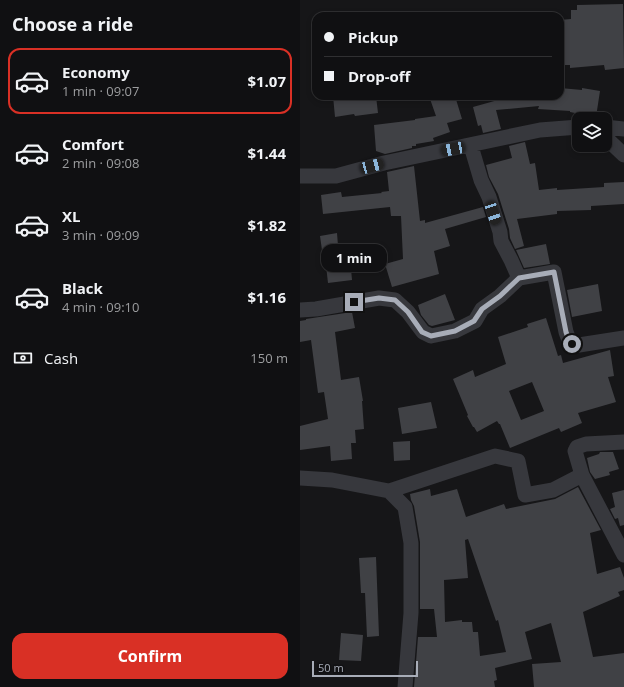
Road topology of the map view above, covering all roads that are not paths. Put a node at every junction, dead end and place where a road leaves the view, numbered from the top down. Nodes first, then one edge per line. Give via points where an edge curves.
1 (572, 128) edge
2 (612, 128) edge
3 (624, 129) edge
4 (612, 144) edge
5 (471, 146) junction
6 (624, 155) edge
7 (300, 176) edge
8 (519, 278) junction
9 (300, 310) edge
10 (624, 338) edge
11 (624, 442) edge
12 (582, 475) junction
13 (300, 478) edge
14 (389, 491) junction
15 (624, 555) edge
16 (405, 687) edge

1 - 5 street via 540,130
2 - 3 street
4 - 6 street
5 - 7 street via 384,163 336,176
5 - 8 street via 501,241
8 - 9 street via 482,309 474,321 455,331 431,336 422,332 408,312 395,300 379,298
8 - 10 street via 554,272 566,332 572,344
11 - 12 street via 586,444 577,447 575,451
12 - 14 street via 553,490 525,495 518,461 495,456
12 - 15 street
13 - 14 street via 332,480
14 - 16 street via 405,507 411,543 411,613

